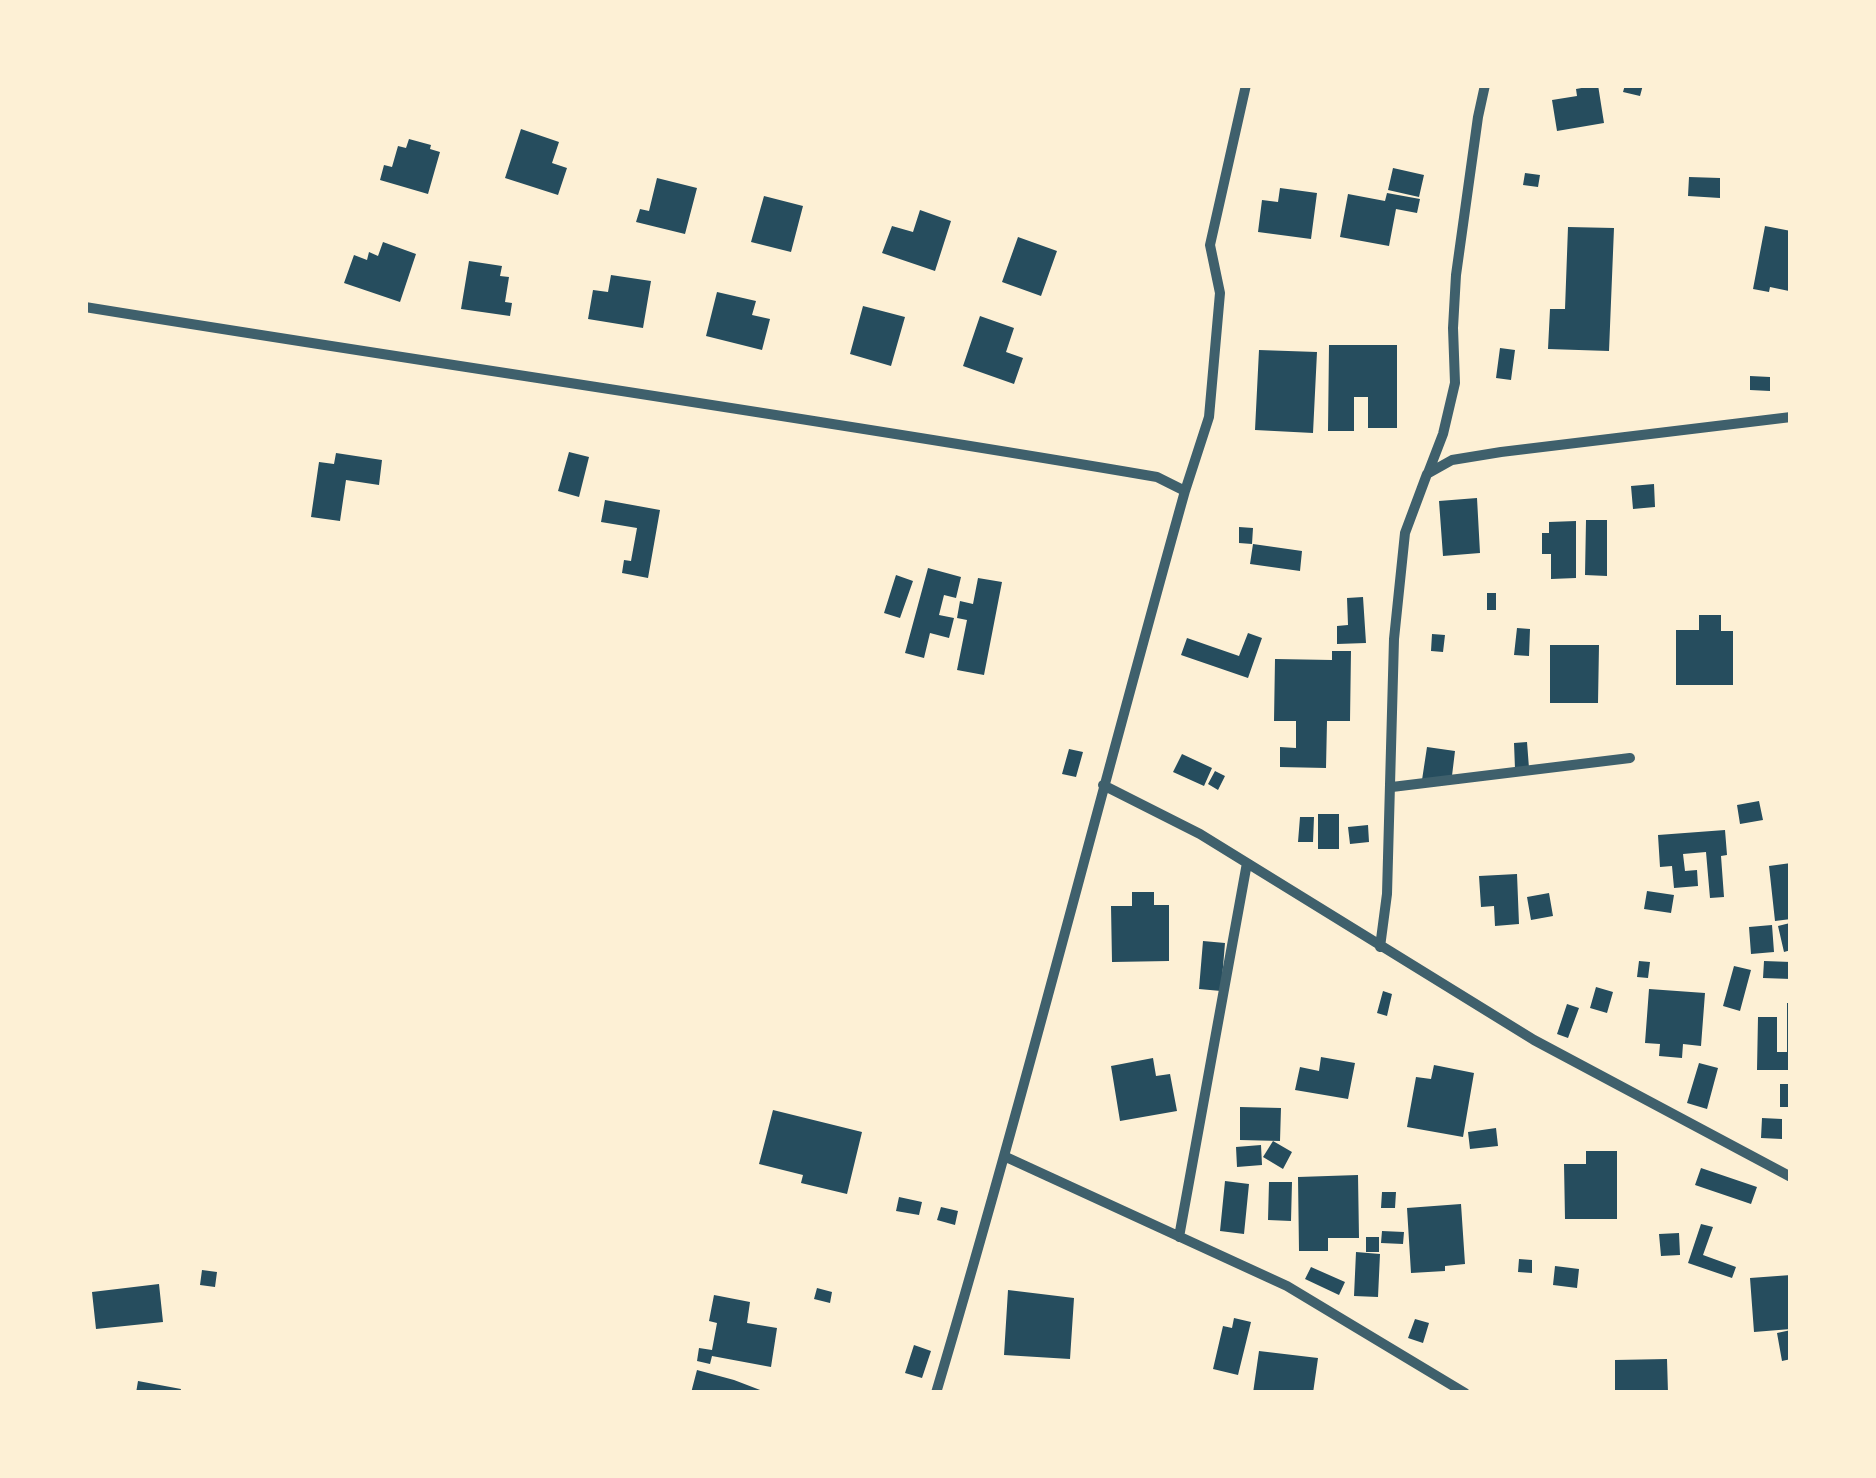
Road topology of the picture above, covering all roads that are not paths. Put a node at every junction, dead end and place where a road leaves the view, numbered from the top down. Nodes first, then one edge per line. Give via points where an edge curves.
1 (1246, 85) edge
2 (1486, 85) edge
3 (85, 306) edge
4 (1791, 417) edge
5 (1427, 474) junction
6 (1185, 491) junction
7 (1630, 758) dead end
8 (1103, 784) junction
9 (1392, 787) junction
10 (1247, 863) junction
11 (1380, 947) junction
12 (1006, 1156) junction
13 (1791, 1178) edge
14 (1179, 1237) junction
15 (936, 1393) edge
16 (1464, 1393) edge

1 - 6 street via 1210,245 1220,294 1209,417
2 - 5 street via 1456,276 1455,383
3 - 6 street via 883,430 1157,477
4 - 5 street via 1469,457
5 - 9 street via 1405,533 1394,640
6 - 8 street
7 - 9 street
8 - 10 street
8 - 12 street
9 - 11 street
10 - 11 street
10 - 14 street
11 - 13 street via 1534,1040
12 - 14 street
12 - 15 street
14 - 16 street via 1287,1286

